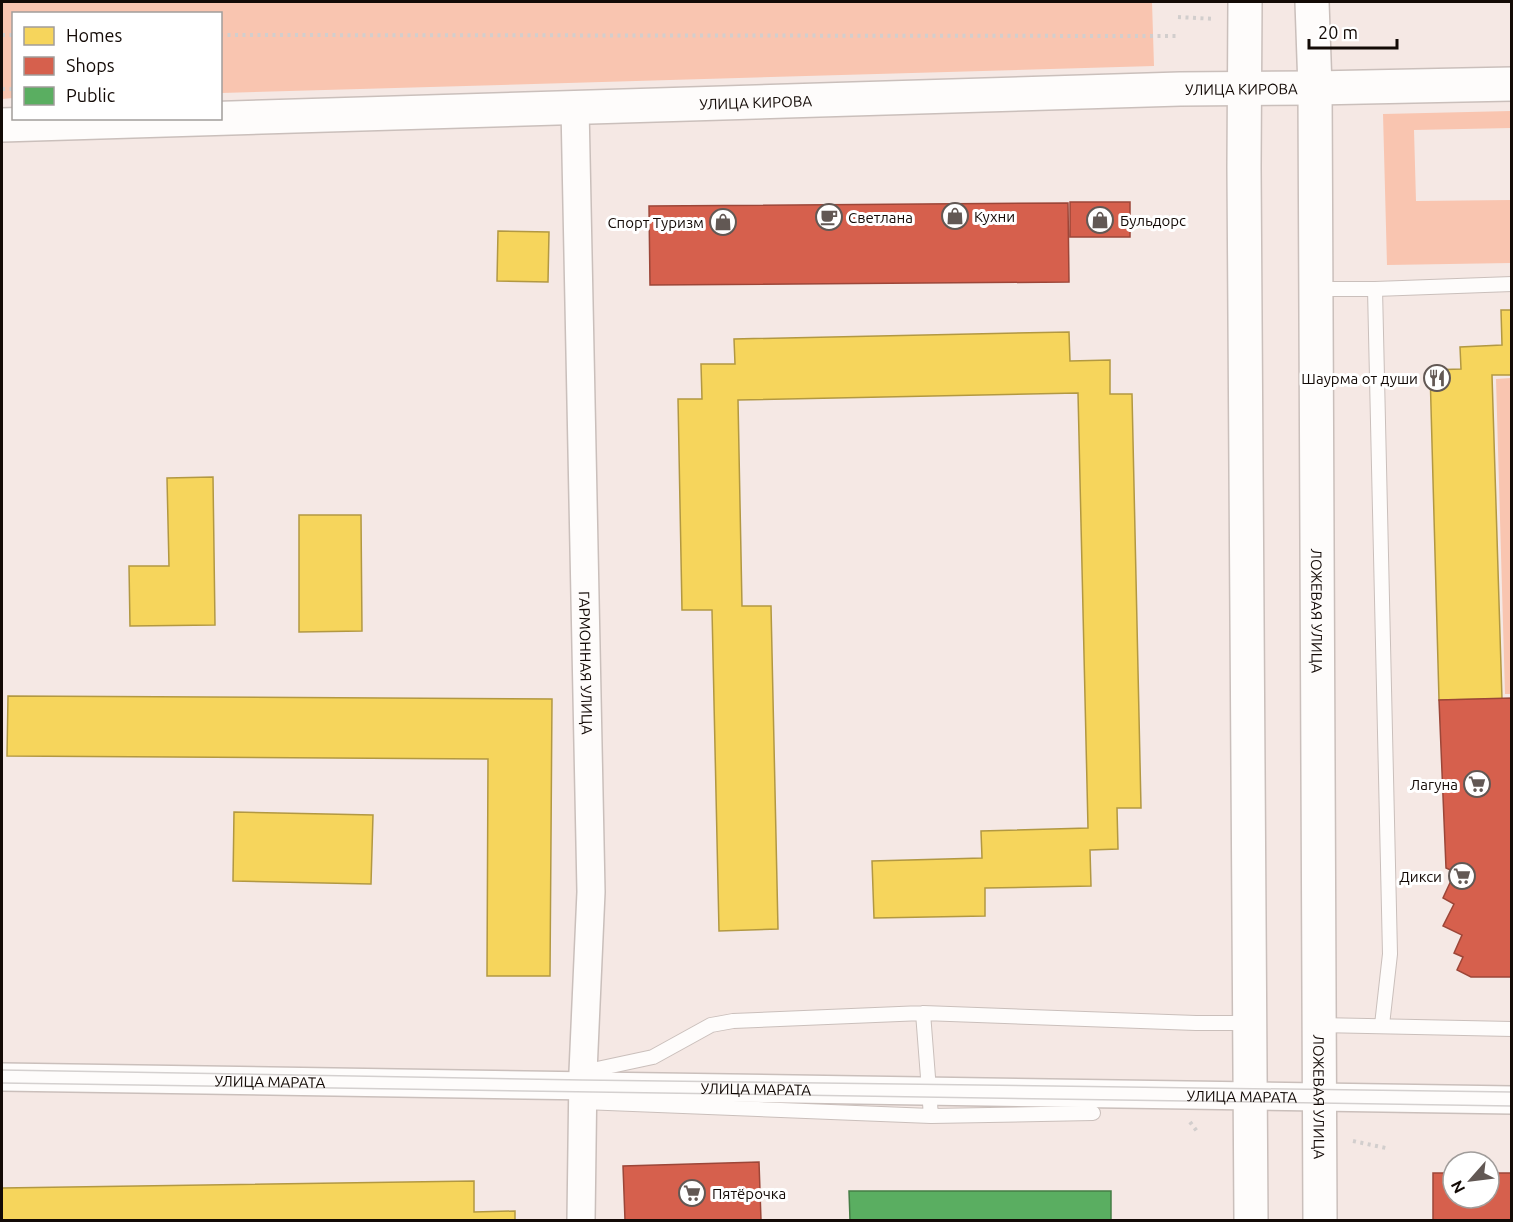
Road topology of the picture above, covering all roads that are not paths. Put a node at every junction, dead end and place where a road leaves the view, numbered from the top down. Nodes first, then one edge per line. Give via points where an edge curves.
1 (1312, 2) edge
2 (1233, 10) edge
3 (1512, 84) edge
4 (1244, 88) junction
5 (1315, 88) junction
6 (575, 107) junction
7 (222, 119) edge
8 (183, 120) edge
9 (2, 126) edge
10 (1512, 284) edge
11 (1316, 289) junction
12 (1375, 289) junction
13 (923, 1012) junction
14 (1250, 1023) junction
15 (1319, 1024) junction
16 (1382, 1025) junction
17 (1512, 1029) edge
18 (2, 1077) edge
19 (583, 1087) junction
20 (1251, 1096) junction
21 (1319, 1098) junction
22 (1512, 1100) edge
23 (930, 1104) junction
24 (1093, 1113) dead end
25 (581, 1221) edge
26 (1251, 1221) edge
27 (1320, 1221) edge

1 - 5 main road, ЛОЖЕВАЯ УЛИЦА
2 - 4 main road
3 - 5 main road, УЛИЦА КИРОВА
4 - 5 main road, УЛИЦА КИРОВА
4 - 6 main road, УЛИЦА КИРОВА
4 - 14 main road
5 - 11 main road, ЛОЖЕВАЯ УЛИЦА
6 - 7 main road, УЛИЦА КИРОВА
6 - 19 street, ГАРМОННАЯ УЛИЦА via 591,892
8 - 9 main road, УЛИЦА КИРОВА
10 - 12 lane
11 - 12 lane
11 - 15 main road, ЛОЖЕВАЯ УЛИЦА
12 - 16 lane via 1390,954
13 - 14 lane
13 - 19 lane via 711,1025 653,1057
13 - 23 lane
14 - 20 main road
15 - 16 lane
15 - 21 main road, ЛОЖЕВАЯ УЛИЦА
16 - 17 lane
18 - 19 street, УЛИЦА МАРАТА
19 - 23 street, УЛИЦА МАРАТА
19 - 25 street, ГАРМОННАЯ УЛИЦА
20 - 21 street, УЛИЦА МАРАТА
20 - 23 street, УЛИЦА МАРАТА
20 - 26 main road
21 - 22 street, УЛИЦА МАРАТА
21 - 27 main road, ЛОЖЕВАЯ УЛИЦА
23 - 24 lane

